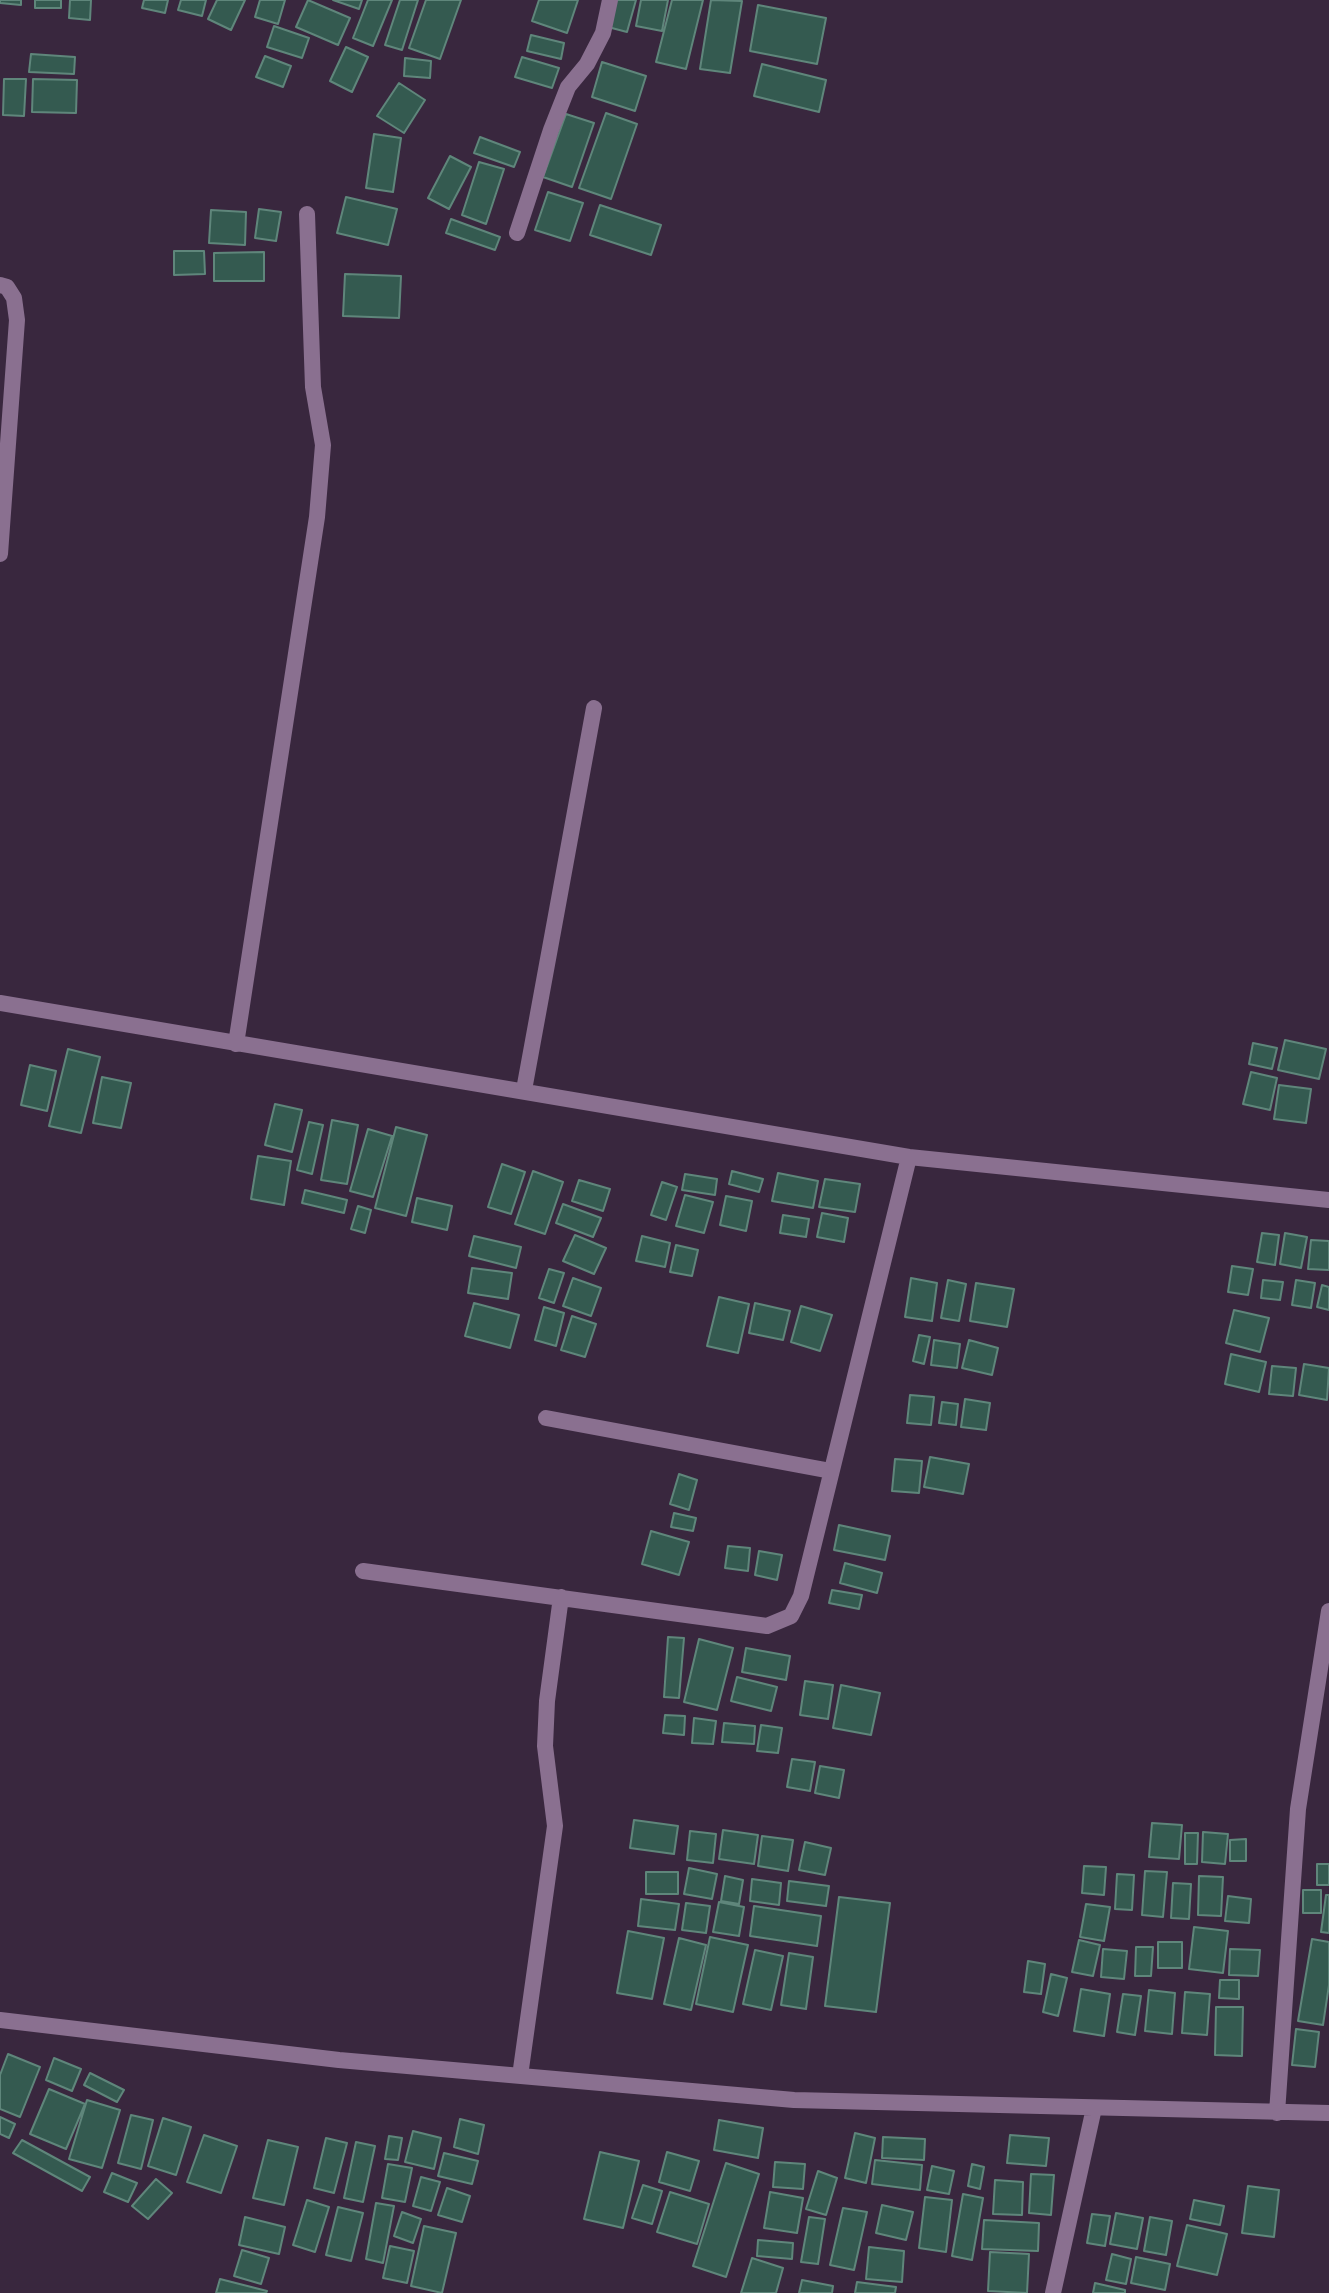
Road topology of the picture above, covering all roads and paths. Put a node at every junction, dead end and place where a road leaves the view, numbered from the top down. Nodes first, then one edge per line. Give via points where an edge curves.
1 (610, 0) edge
2 (307, 214) dead end
3 (517, 233) dead end
4 (0, 285) edge
5 (0, 554) edge
6 (594, 708) dead end
7 (0, 1003) edge
8 (236, 1044) junction
9 (524, 1090) junction
10 (909, 1157) junction
11 (1329, 1200) edge
12 (546, 1418) dead end
13 (831, 1471) junction
14 (363, 1571) dead end
15 (561, 1597) junction
16 (1329, 1611) edge
17 (0, 2020) edge
18 (520, 2076) junction
19 (1094, 2108) junction
20 (1277, 2113) junction
21 (1329, 2113) edge
22 (1053, 2293) edge

1 - 3 street via 603,33 568,87
2 - 8 street via 313,387 323,445 317,517
4 - 5 street via 14,298 17,320
6 - 9 street
7 - 8 street
8 - 9 street
9 - 10 street
10 - 11 street
10 - 13 street
12 - 13 street
13 - 15 street via 801,1596 791,1616 767,1626
14 - 15 street
15 - 18 street via 545,1746 555,1826
16 - 20 street via 1298,1809
17 - 18 street
18 - 19 street via 794,2100
19 - 20 street
19 - 22 street
20 - 21 street

